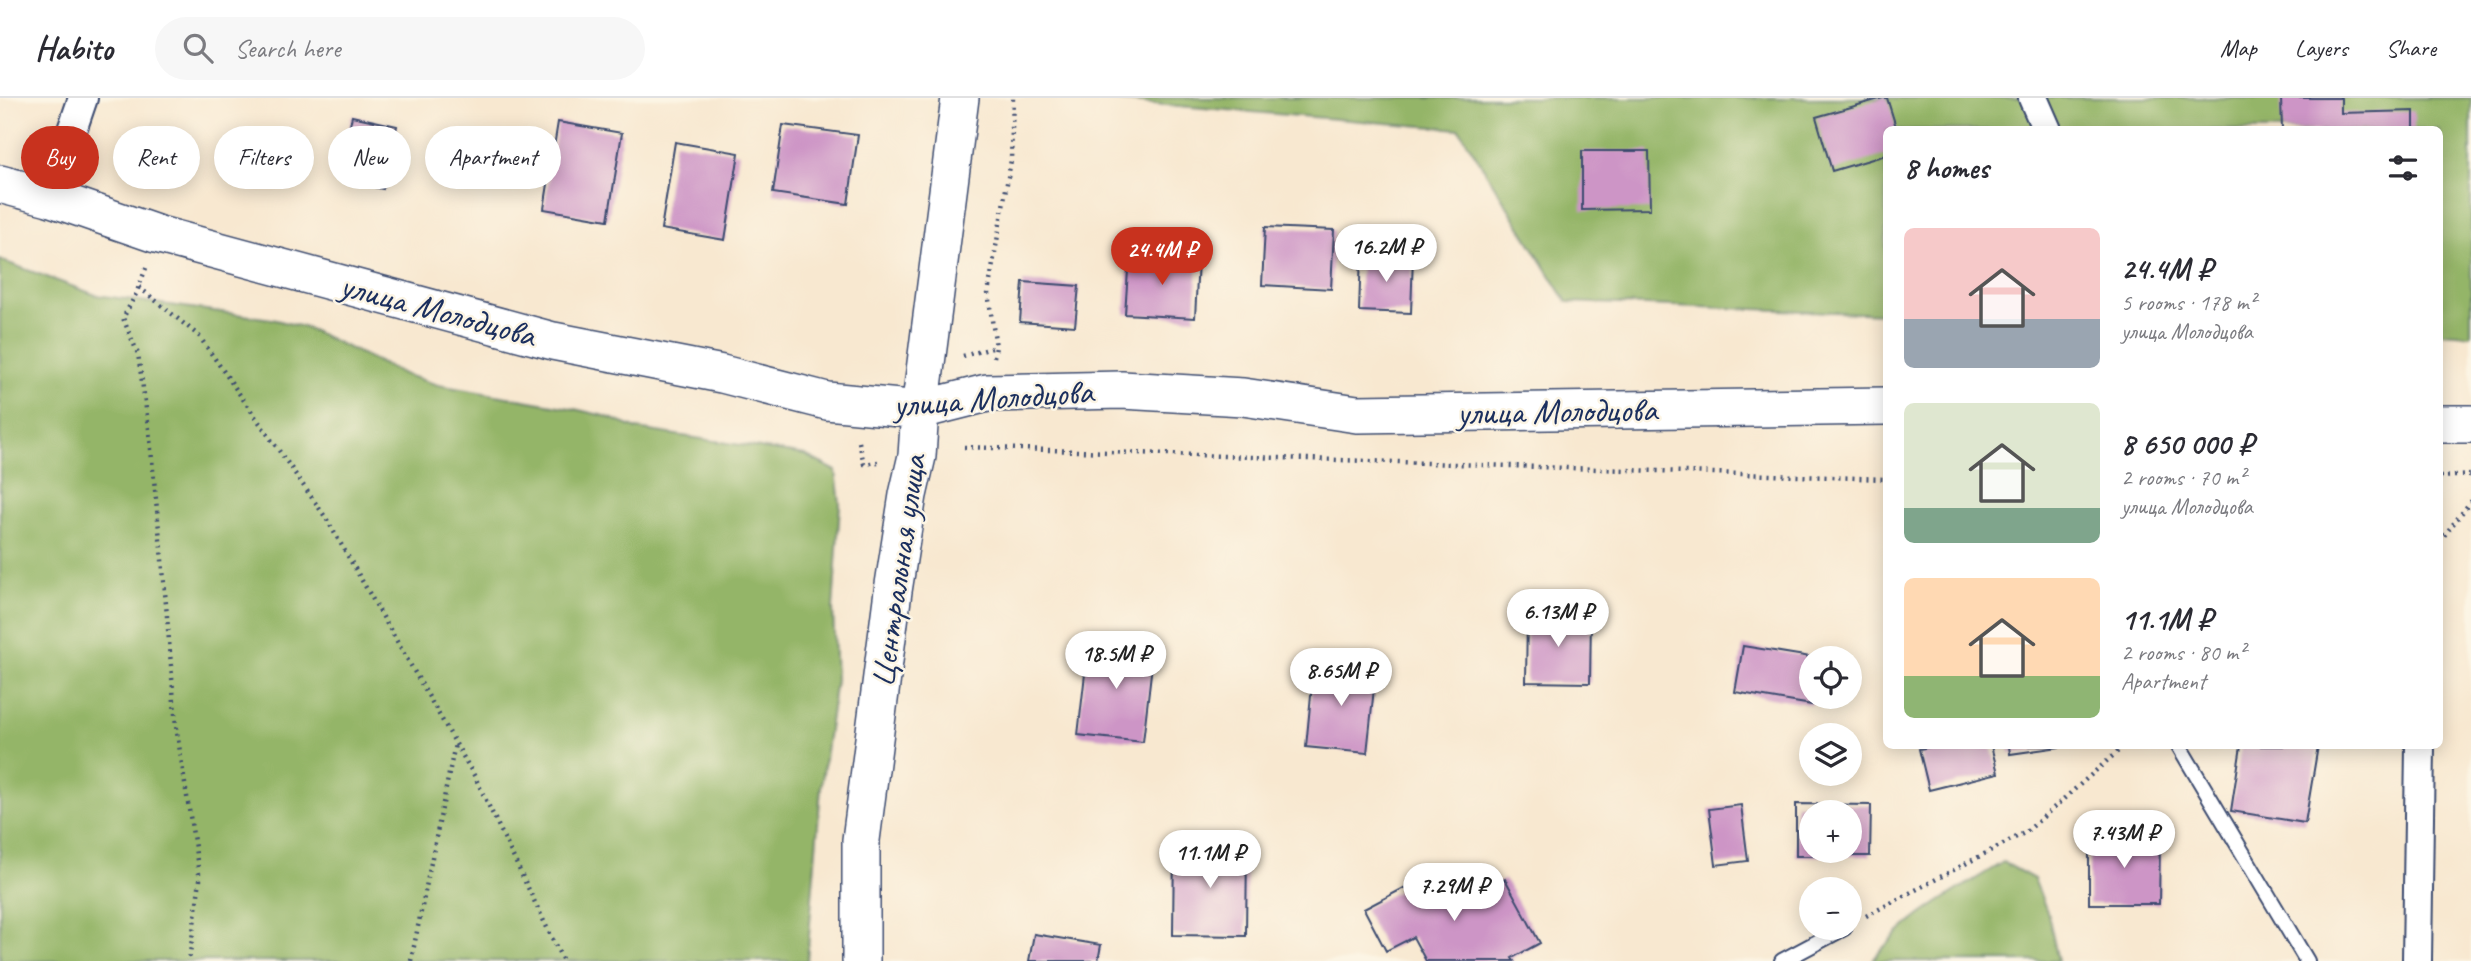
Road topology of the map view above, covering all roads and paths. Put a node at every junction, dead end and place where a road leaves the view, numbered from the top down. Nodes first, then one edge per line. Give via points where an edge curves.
1 (83, 98) edge
2 (960, 98) edge
3 (1013, 98) edge
4 (2034, 98) edge
5 (2046, 126) edge
6 (0, 184) edge
7 (49, 197) junction
8 (143, 277) dead end
9 (139, 287) junction
10 (987, 393) junction
11 (1883, 405) edge
12 (920, 410) junction
13 (2443, 424) edge
14 (2471, 424) edge
15 (964, 447) dead end
16 (2471, 475) edge
17 (2443, 477) edge
18 (1883, 480) edge
19 (2471, 501) edge
20 (2443, 537) edge
21 (456, 743) junction
22 (2120, 749) edge
23 (2181, 749) edge
24 (2420, 749) edge
25 (1862, 918) edge
26 (1821, 940) edge
27 (189, 961) edge
28 (411, 961) edge
29 (563, 961) edge
30 (861, 961) edge
31 (1782, 961) edge
32 (2307, 961) edge
33 (2417, 961) edge

1 - 7 street
2 - 12 street, Центральная улица
3 - 10 path via 1010,160 988,292 996,347
4 - 5 street
6 - 7 street, улица Молодцова
7 - 12 street, улица Молодцова via 156,234 552,341 722,374 827,401
8 - 9 path
9 - 21 path via 199,336 318,506
9 - 27 path via 123,318 138,354 149,429 176,726 200,880
10 - 11 street, улица Молодцова via 1122,390 1243,397 1357,414
10 - 12 street, улица Молодцова
12 - 30 street, Центральная улица via 861,840
13 - 14 street
15 - 18 path
16 - 17 path
19 - 20 path
21 - 28 path
21 - 29 path
22 - 25 path via 2026,832
23 - 32 lane
24 - 33 street
26 - 31 lane

